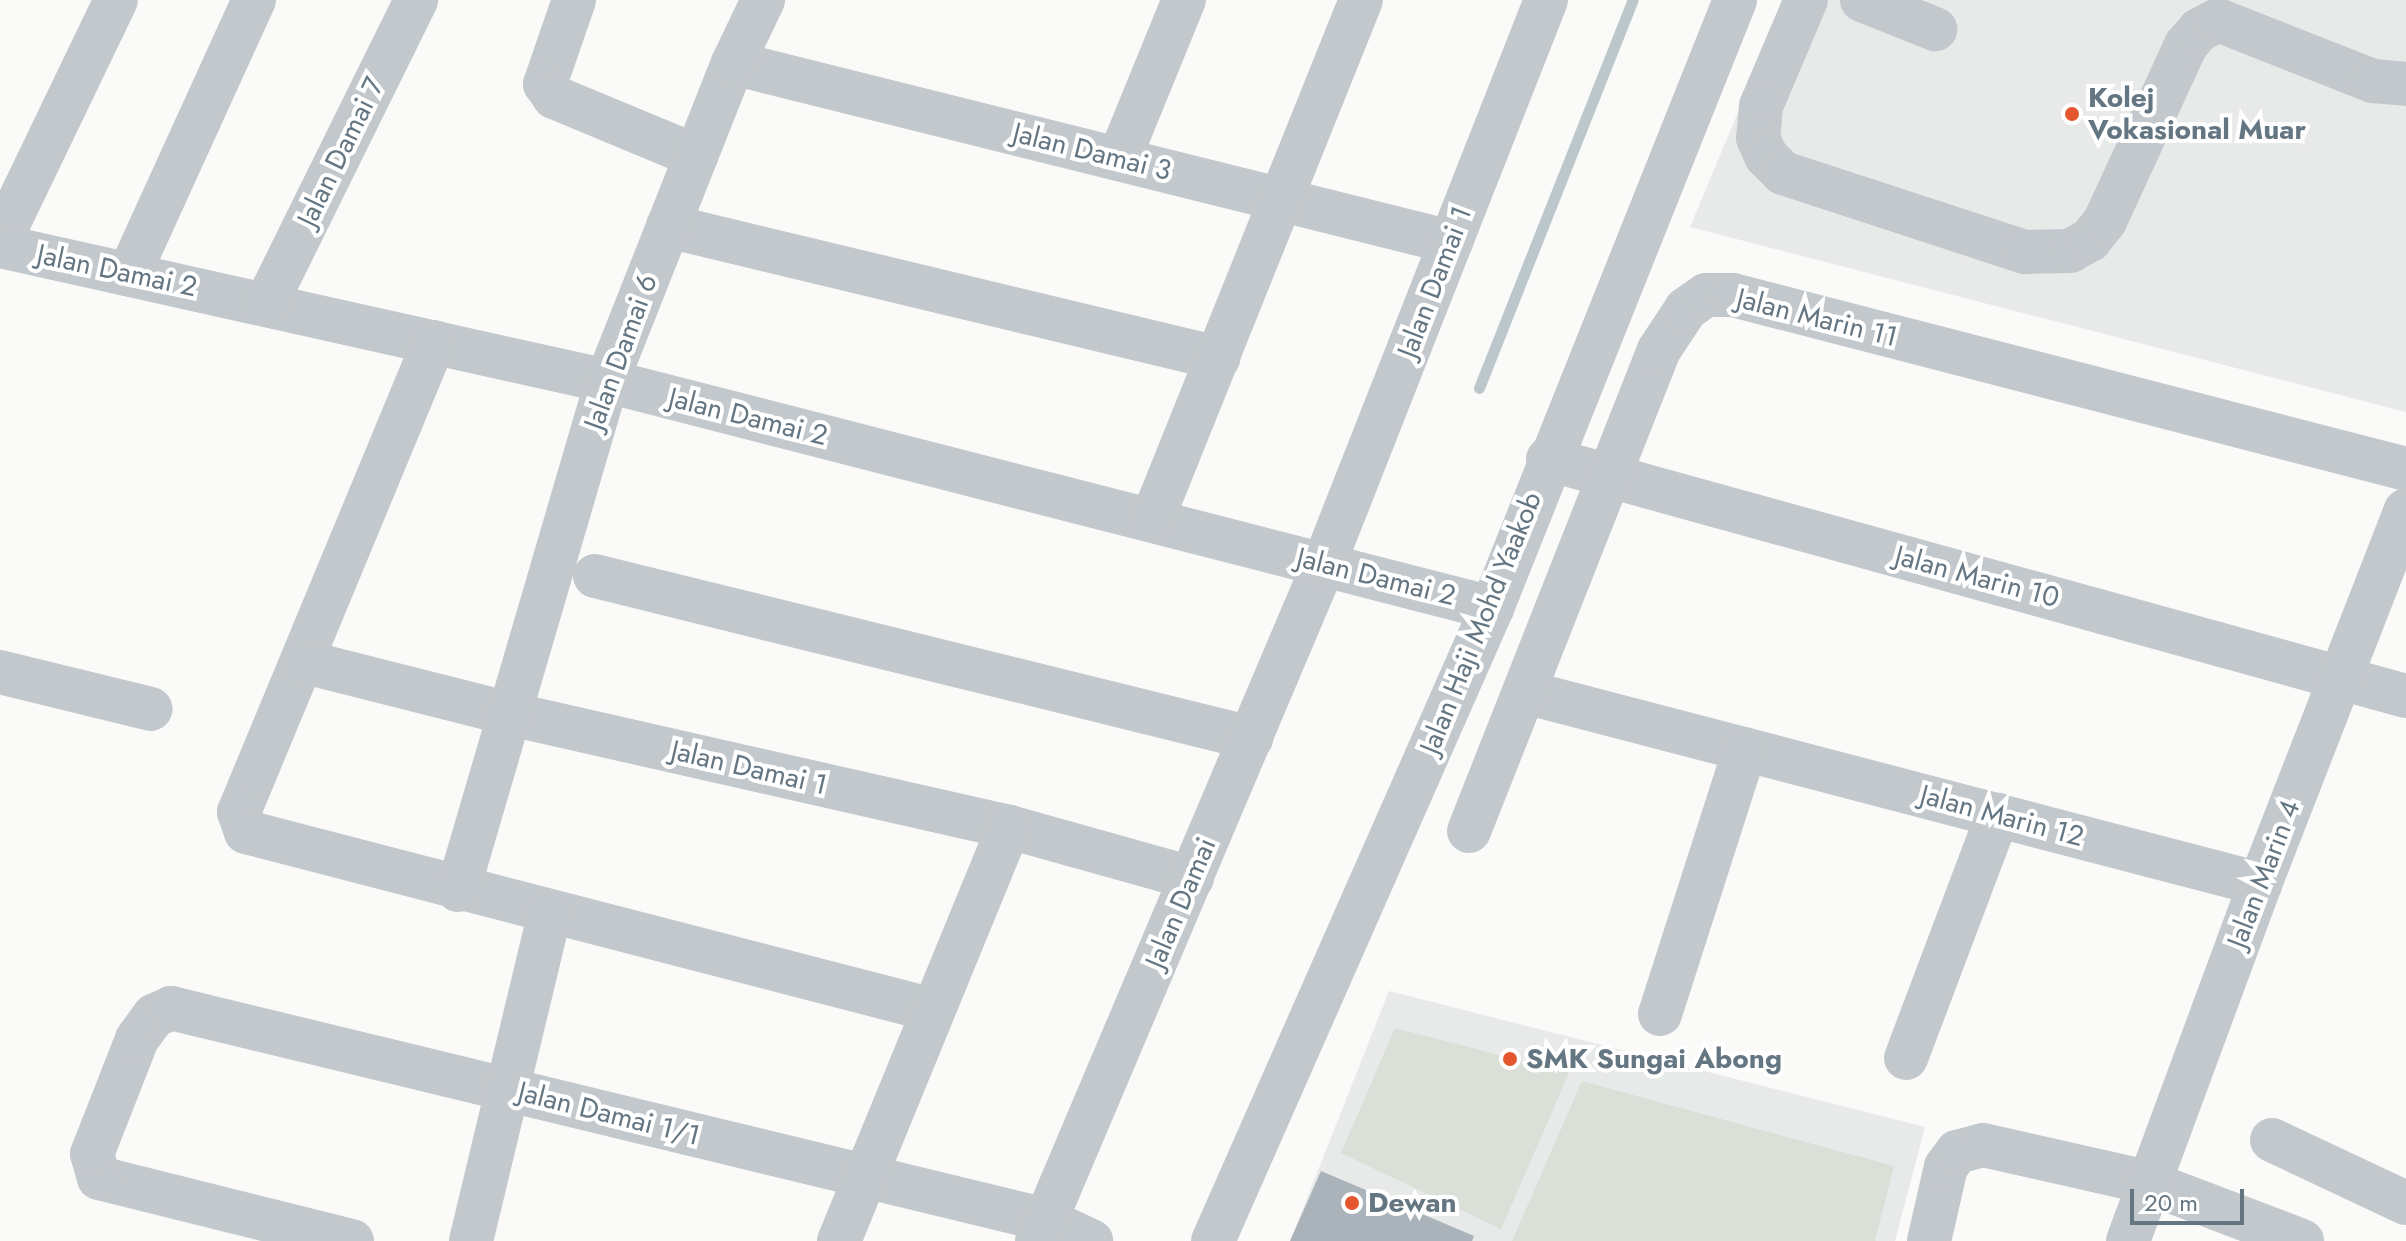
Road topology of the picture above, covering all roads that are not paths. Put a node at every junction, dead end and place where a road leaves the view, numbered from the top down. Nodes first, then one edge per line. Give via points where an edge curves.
1 (116, 0) edge
2 (254, 0) edge
3 (416, 0) edge
4 (574, 0) edge
5 (763, 0) edge
6 (1184, 0) edge
7 (1361, 0) edge
8 (1546, 0) edge
9 (1735, 0) edge
10 (1806, 0) edge
11 (1862, 0) edge
12 (1935, 29) dead end
13 (733, 63) junction
14 (2406, 84) edge
15 (696, 156) junction
16 (1119, 159) junction
17 (1281, 200) junction
18 (668, 226) junction
19 (1451, 242) junction
20 (0, 244) edge
21 (130, 272) junction
22 (266, 304) junction
23 (434, 342) junction
24 (1218, 358) junction
25 (607, 381) junction
26 (1548, 459) junction
27 (2406, 469) edge
28 (1611, 477) junction
29 (2406, 510) edge
30 (1152, 520) junction
31 (1342, 568) junction
32 (595, 576) dead end
33 (1492, 608) junction
34 (305, 662) junction
35 (0, 672) edge
36 (2341, 677) junction
37 (1525, 692) junction
38 (2406, 696) edge
39 (151, 709) dead end
40 (506, 713) junction
41 (1251, 738) junction
42 (1745, 749) junction
43 (1998, 815) junction
44 (1009, 827) junction
45 (1469, 831) dead end
46 (1192, 878) junction
47 (2260, 884) junction
48 (458, 890) junction
49 (550, 913) junction
50 (933, 1010) junction
51 (1660, 1014) dead end
52 (1906, 1058) dead end
53 (506, 1089) junction
54 (2272, 1140) dead end
55 (864, 1176) junction
56 (2147, 1182) junction
57 (2406, 1203) edge
58 (1042, 1231) edge
59 (1090, 1240) edge
60 (352, 1241) edge
61 (471, 1241) edge
62 (839, 1241) edge
63 (1213, 1241) edge
64 (1929, 1241) edge
65 (2128, 1241) edge
66 (2302, 1241) edge

1 - 20 street
2 - 21 street
3 - 22 street, Jalan Damai 7
4 - 15 street via 545,84 554,97
5 - 13 street, Jalan Damai 6
6 - 16 street
7 - 17 street
8 - 19 street, Jalan Damai 1
9 - 26 street, Jalan Haji Mohd Yaakob
10 - 14 street via 1761,106 1758,138 1766,156 1783,173 2025,252 2070,251 2090,240 2105,221 2186,45 2218,20 2373,81
11 - 12 street
13 - 15 street, Jalan Damai 6
13 - 16 street, Jalan Damai 3
15 - 18 street, Jalan Damai 6
16 - 17 street, Jalan Damai 3
17 - 19 street, Jalan Damai 3
17 - 24 street
18 - 24 street
18 - 25 street, Jalan Damai 6
19 - 31 street, Jalan Damai 1
20 - 21 street, Jalan Damai 2
21 - 22 street, Jalan Damai 2
22 - 23 street, Jalan Damai 2
23 - 25 street, Jalan Damai 2
23 - 34 street
24 - 30 street
25 - 30 street, Jalan Damai 2
25 - 40 street, Jalan Damai 6
26 - 28 street, Jalan Marin 10
26 - 33 street, Jalan Haji Mohd Yaakob
27 - 28 street, Jalan Marin 11 via 1733,295 1706,295 1686,309 1659,350
28 - 36 street, Jalan Marin 10
28 - 37 street, Jalan Marin 11
29 - 36 street, Jalan Marin 4
30 - 31 street, Jalan Damai 2
31 - 33 street, Jalan Damai 2
31 - 41 street, Jalan Damai
32 - 41 street
33 - 63 street, Jalan Haji Mohd Yaakob
34 - 40 street, Jalan Damai 1
34 - 48 street via 239,812 240,824 253,838
35 - 39 street
36 - 38 street, Jalan Marin 10
36 - 47 street, Jalan Marin 4
37 - 42 street, Jalan Marin 12
37 - 45 street, Jalan Marin 11
40 - 44 street, Jalan Damai 1
40 - 48 street, Jalan Damai 6
41 - 46 street, Jalan Damai
42 - 43 street, Jalan Marin 12
42 - 51 street
43 - 47 street, Jalan Marin 12
43 - 52 street
44 - 46 street, Jalan Damai 1
44 - 50 street
46 - 58 street, Jalan Damai
47 - 56 street, Jalan Marin 4
48 - 49 street
49 - 50 street
49 - 53 street
50 - 55 street
53 - 55 street, Jalan Damai 1/1
53 - 60 street, Jalan Damai 1/1 via 171,1008 154,1016 137,1039 92,1154 99,1178
53 - 61 street
54 - 57 street
55 - 58 street, Jalan Damai 1/1
55 - 62 street
56 - 64 street via 1970,1146 1946,1167
56 - 65 street, Jalan Marin 4
56 - 66 street
58 - 59 street, Jalan Damai 1/1

